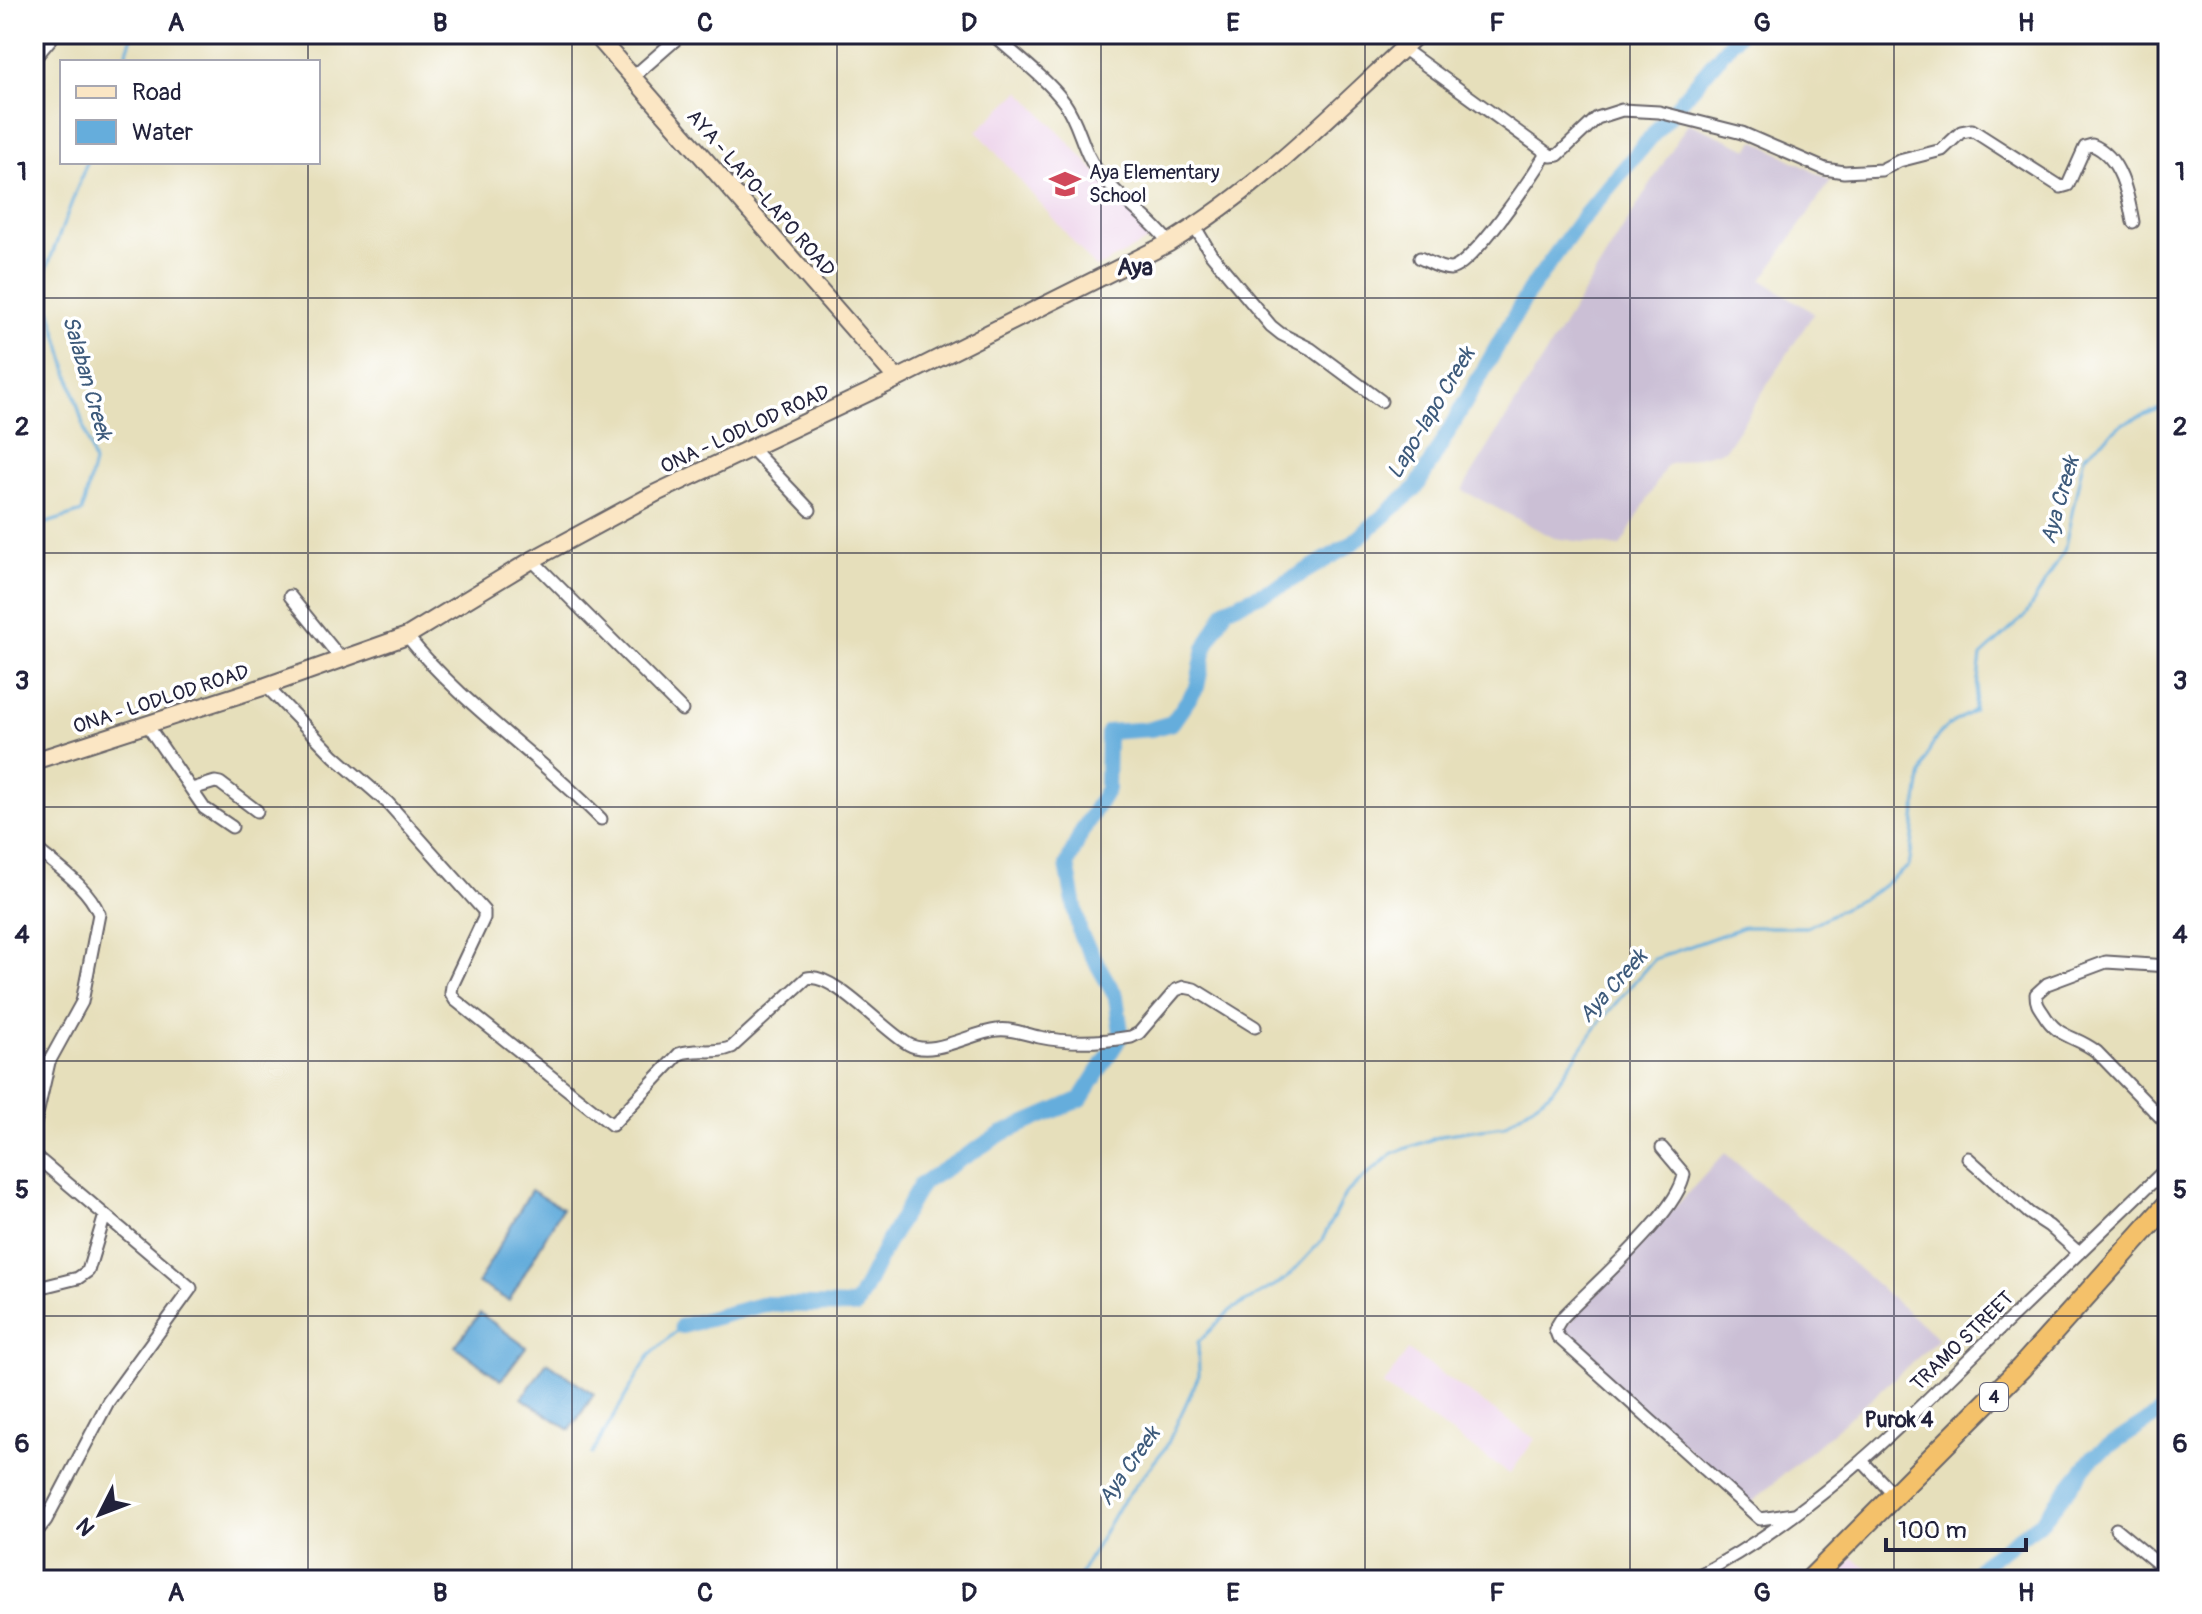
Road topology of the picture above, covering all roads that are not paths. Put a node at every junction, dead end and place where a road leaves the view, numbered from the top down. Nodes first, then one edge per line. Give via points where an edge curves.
1 (55, 34) edge
2 (595, 34) edge
3 (682, 34) edge
4 (992, 34) edge
5 (1418, 34) edge
6 (1402, 48) junction
7 (34, 59) edge
8 (633, 77) junction
9 (1546, 154) junction
10 (2133, 222) dead end
11 (1195, 227) junction
12 (1169, 243) junction
13 (1420, 258) dead end
14 (897, 379) junction
15 (1381, 401) dead end
16 (751, 448) junction
17 (810, 510) dead end
18 (532, 560) junction
19 (290, 596) dead end
20 (407, 636) junction
21 (342, 660) junction
22 (266, 686) junction
23 (682, 710) dead end
24 (147, 725) junction
25 (34, 761) edge
26 (192, 789) junction
27 (257, 811) dead end
28 (601, 819) dead end
29 (232, 827) dead end
30 (34, 847) edge
31 (2168, 966) edge
32 (1255, 1027) dead end
33 (2168, 1125) edge
34 (34, 1128) edge
35 (1662, 1148) dead end
36 (34, 1155) edge
37 (1968, 1158) dead end
38 (2168, 1167) edge
39 (2168, 1204) edge
40 (105, 1215) junction
41 (2079, 1253) junction
42 (34, 1289) edge
43 (1863, 1462) junction
44 (1895, 1496) junction
45 (1798, 1513) junction
46 (2116, 1529) dead end
47 (34, 1535) edge
48 (2168, 1572) edge
49 (1690, 1580) edge
50 (1810, 1580) edge

1 - 7 street
2 - 8 main road, AYA - LAPO-LAPO ROAD
3 - 8 street
4 - 12 street via 1064,102 1101,175
5 - 6 main road, ONA - LODLOD ROAD
6 - 9 street
6 - 11 main road, ONA - LODLOD ROAD via 1281,163
8 - 14 main road, AYA - LAPO-LAPO ROAD
9 - 10 street via 1558,155 1597,118 1622,110 1659,112 1742,133 1844,172 1881,170 1942,150 1961,132 1972,130 2061,187 2068,185 2085,147 2100,148 2127,186
9 - 13 street via 1466,260 1448,269
11 - 12 main road, ONA - LODLOD ROAD
11 - 15 street via 1271,326
12 - 14 main road, ONA - LODLOD ROAD
14 - 16 main road, ONA - LODLOD ROAD
16 - 17 street
16 - 18 main road, ONA - LODLOD ROAD
18 - 20 main road, ONA - LODLOD ROAD
18 - 23 street
19 - 21 street
20 - 21 main road, ONA - LODLOD ROAD
20 - 28 street via 432,666
21 - 22 main road, ONA - LODLOD ROAD
22 - 24 main road, ONA - LODLOD ROAD
22 - 32 street via 388,803 484,911 452,986 455,1000 612,1125 679,1054 732,1047 813,976 909,1045 926,1049 1008,1028 1067,1041 1131,1037 1184,987
24 - 25 main road, ONA - LODLOD ROAD
24 - 26 street
26 - 27 street via 220,783
26 - 29 street via 212,815
30 - 34 street via 80,887 99,914 82,1002 49,1062
31 - 33 street via 2106,962 2047,984 2036,994 2050,1026 2097,1052
35 - 45 street via 1684,1174 1677,1196 1555,1329 1760,1519
36 - 40 street
37 - 41 street
38 - 41 street, TRAMO STREET
39 - 44 highway, 4 via 2021,1368
40 - 42 street via 88,1271
40 - 47 street via 191,1288 108,1402
41 - 43 street, TRAMO STREET
43 - 44 street
43 - 45 street, TRAMO STREET
44 - 50 highway, 4
45 - 49 street, TRAMO STREET via 1738,1556
46 - 48 street

